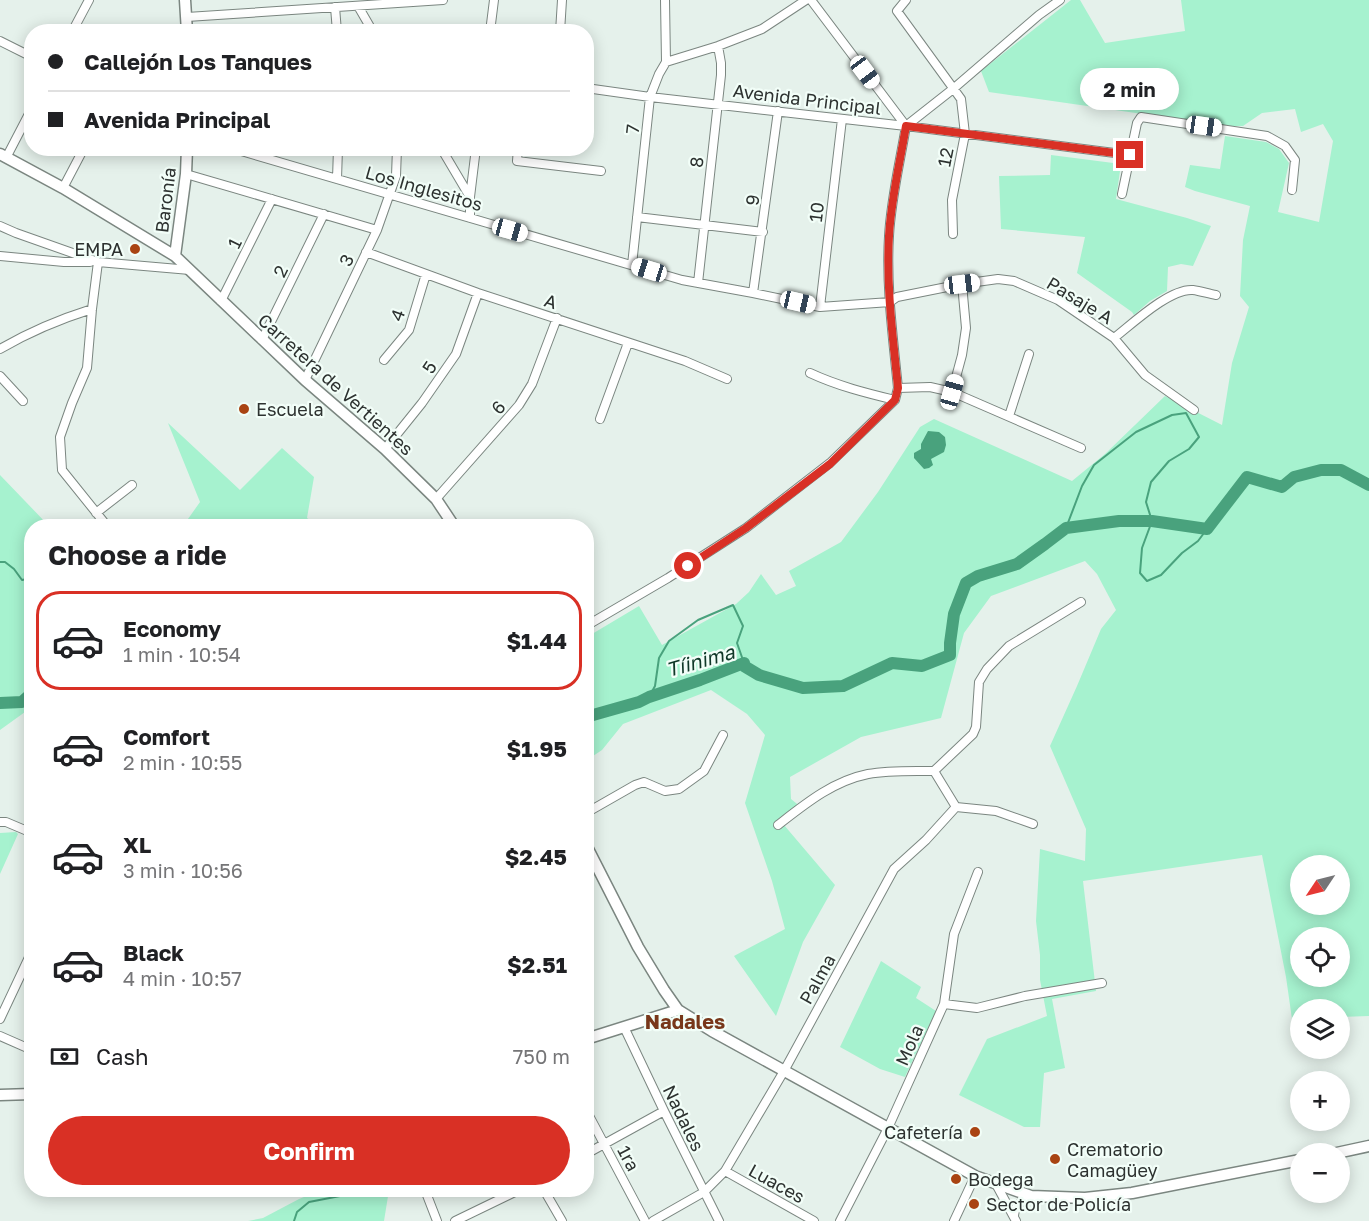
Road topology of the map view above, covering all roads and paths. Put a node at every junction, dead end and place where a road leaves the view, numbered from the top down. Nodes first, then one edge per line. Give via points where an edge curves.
1 (89, 0) edge
2 (185, 0) edge
3 (443, 0) edge
4 (494, 0) edge
5 (562, 0) edge
6 (665, 0) edge
7 (806, 0) edge
8 (811, 0) edge
9 (906, 0) edge
10 (1060, 0) edge
11 (358, 6) junction
12 (335, 8) junction
13 (187, 17) junction
14 (76, 24) edge
15 (187, 24) edge
16 (336, 24) edge
17 (368, 24) edge
18 (491, 24) edge
19 (560, 24) edge
20 (0, 41) edge
21 (718, 46) junction
22 (24, 53) edge
23 (666, 62) junction
24 (594, 89) edge
25 (953, 89) junction
26 (650, 98) junction
27 (718, 104) junction
28 (778, 111) junction
29 (842, 120) junction
30 (24, 121) edge
31 (906, 126) junction
32 (965, 134) junction
33 (1130, 155) junction
34 (3, 156) edge
35 (80, 156) edge
36 (187, 156) edge
37 (258, 156) edge
38 (338, 156) edge
39 (397, 156) edge
40 (446, 156) edge
41 (475, 156) edge
42 (517, 156) edge
43 (601, 171) dead end
44 (186, 174) junction
45 (337, 179) junction
46 (63, 188) junction
47 (1292, 190) dead end
48 (390, 194) junction
49 (1122, 194) dead end
50 (470, 198) junction
51 (272, 199) junction
52 (324, 214) junction
53 (637, 217) junction
54 (470, 218) junction
55 (704, 225) junction
56 (0, 226) edge
57 (377, 231) junction
58 (763, 232) junction
59 (953, 234) dead end
60 (366, 252) junction
61 (0, 256) edge
62 (175, 256) junction
63 (98, 262) junction
64 (632, 265) junction
65 (190, 270) junction
66 (426, 274) junction
67 (698, 283) junction
68 (962, 284) junction
69 (753, 292) junction
70 (478, 293) junction
71 (1216, 295) dead end
72 (221, 301) junction
73 (890, 302) junction
74 (820, 307) junction
75 (92, 309) junction
76 (557, 318) junction
77 (1114, 338) junction
78 (262, 340) junction
79 (628, 343) junction
80 (0, 349) edge
81 (1029, 354) dead end
82 (384, 360) dead end
83 (810, 373) dead end
84 (727, 379) dead end
85 (305, 380) junction
86 (2, 381) edge
87 (952, 392) junction
88 (897, 395) junction
89 (23, 401) dead end
90 (1194, 410) dead end
91 (1009, 416) junction
92 (600, 419) dead end
93 (1081, 448) dead end
94 (385, 449) junction
95 (132, 485) dead end
96 (436, 499) junction
97 (96, 513) junction
98 (101, 519) edge
99 (449, 519) edge
100 (1081, 602) dead end
101 (594, 621) edge
102 (723, 735) dead end
103 (934, 771) junction
104 (956, 807) junction
105 (594, 808) edge
106 (0, 822) edge
107 (1033, 824) dead end
108 (778, 825) dead end
109 (24, 827) edge
110 (594, 861) edge
111 (978, 872) dead end
112 (24, 974) edge
113 (1102, 983) dead end
114 (944, 1004) junction
115 (678, 1010) junction
116 (0, 1019) edge
117 (624, 1027) junction
118 (0, 1036) edge
119 (594, 1036) edge
120 (24, 1046) edge
121 (784, 1071) junction
122 (24, 1094) edge
123 (0, 1095) edge
124 (664, 1111) junction
125 (594, 1124) edge
126 (888, 1128) junction
127 (605, 1144) junction
128 (1369, 1146) edge
129 (594, 1150) edge
130 (1350, 1150) edge
131 (1290, 1162) edge
132 (725, 1171) junction
133 (975, 1176) junction
134 (996, 1184) junction
135 (704, 1192) junction
136 (1031, 1196) junction
137 (428, 1197) edge
138 (505, 1197) edge
139 (548, 1197) edge
140 (1015, 1219) edge
141 (437, 1221) edge
142 (455, 1221) edge
143 (562, 1221) edge
144 (645, 1221) edge
145 (653, 1221) edge
146 (719, 1221) edge
147 (814, 1221) edge
148 (840, 1221) edge
149 (954, 1221) edge

1 - 14 street
2 - 13 main road
3 - 11 street
4 - 18 street
5 - 19 street
6 - 23 street, 7
7 - 21 street via 762,29
8 - 31 street
9 - 25 street, 12 via 897,11
10 - 25 street
11 - 12 street
11 - 17 street
12 - 13 street
12 - 16 street
13 - 15 main road
20 - 22 street
21 - 23 street
21 - 27 street, 8
23 - 26 street, 7
24 - 26 street, Avenida Principal
25 - 31 street
25 - 32 street, 12 via 961,99
26 - 27 street, Avenida Principal
26 - 53 street, 7
27 - 28 street, Avenida Principal
27 - 55 street, 8
28 - 29 street, Avenida Principal
28 - 58 street, 9
29 - 31 street, Avenida Principal
29 - 74 street, 10
30 - 34 street
31 - 32 street, Avenida Principal
31 - 73 street via 889,233
32 - 33 street, Avenida Principal
32 - 59 street, 12 via 952,200
33 - 47 street via 1142,117 1267,136 1285,146 1295,160
33 - 49 street
34 - 46 main road, Carretera de Vertientes
35 - 46 street
36 - 44 main road, Baronía
37 - 45 street, Los Inglesitos
38 - 45 street
39 - 48 street, 3
40 - 50 street
41 - 50 street
42 - 43 street via 517,160
44 - 51 street
44 - 62 main road, Baronía
45 - 48 street, Los Inglesitos
46 - 62 main road, Carretera de Vertientes
48 - 54 street, Los Inglesitos
48 - 57 street, 3
50 - 54 street
51 - 52 street
51 - 72 street, 1
52 - 57 street
52 - 78 street, 2
53 - 55 street
53 - 64 street, 7
54 - 64 street, Los Inglesitos
55 - 58 street
55 - 67 street, 8
56 - 63 street
57 - 60 street, 3
58 - 69 street, 9
60 - 66 street, A
60 - 85 street, 3
61 - 63 street
62 - 65 main road, Carretera de Vertientes
63 - 65 street
63 - 75 street
64 - 67 street, Los Inglesitos
65 - 72 main road, Carretera de Vertientes
66 - 70 street, A
66 - 82 street, 4 via 409,330
67 - 69 street, Los Inglesitos
68 - 73 street, Pasaje A via 897,297
68 - 77 street, Pasaje A via 1014,281 1058,300
68 - 87 street via 966,328
69 - 74 street, Los Inglesitos
70 - 76 street, A
70 - 94 street, 5 via 456,354
71 - 77 street via 1191,290 1172,296
72 - 78 main road, Carretera de Vertientes
73 - 74 street, Los Inglesitos
73 - 88 street
75 - 80 street via 47,324
75 - 97 street via 87,368 60,437 62,470
76 - 79 street, A
76 - 96 street, 6 via 532,384 519,405
77 - 90 street, Pasaje A via 1145,375
78 - 85 main road, Carretera de Vertientes
79 - 84 street, A
79 - 92 street
81 - 91 street
83 - 88 street via 862,393
85 - 94 main road, Carretera de Vertientes
86 - 89 street
87 - 88 street via 930,387
87 - 91 street
88 - 101 street via 830,464 746,528
91 - 93 street
94 - 96 main road, Carretera de Vertientes
95 - 97 street
96 - 99 main road, Carretera de Vertientes
97 - 98 street
100 - 103 street via 1010,646 987,669 979,682 973,734
102 - 105 street via 704,771 679,789 666,791 644,782
103 - 104 street
103 - 108 street via 879,772 853,778 817,796
104 - 107 street via 996,811
104 - 121 street, Palma via 894,869
106 - 109 street
110 - 115 main road via 648,966
111 - 114 street, Mola via 954,934
112 - 116 street
113 - 114 street via 977,1008
114 - 126 street, Mola
115 - 117 main road
115 - 121 main road
117 - 119 main road
117 - 124 street, Nadales
118 - 120 street
121 - 126 main road
121 - 132 street, Palma
122 - 123 main road
124 - 127 street
124 - 135 street, Nadales
125 - 127 street, 1ra
126 - 133 main road
126 - 148 street, Mola
127 - 129 street
127 - 144 street, 1ra
128 - 130 main road
131 - 136 main road via 1132,1193 1085,1198
132 - 135 street, Palma
132 - 147 street, Luaces
133 - 134 main road
133 - 149 street
134 - 136 main road
134 - 140 street
135 - 145 street, Palma
135 - 146 street, Nadales
136 - 140 street via 1015,1208
137 - 141 street
138 - 142 street
139 - 143 street

